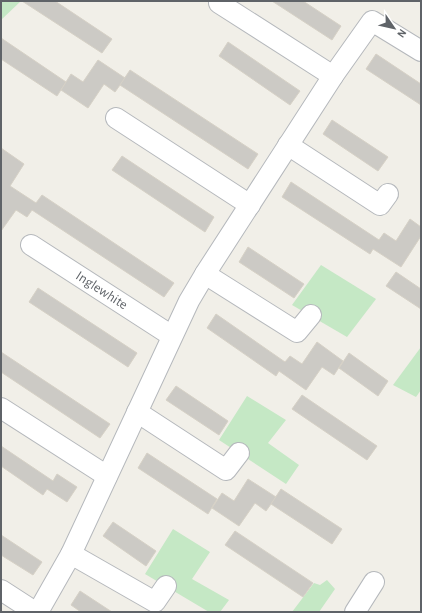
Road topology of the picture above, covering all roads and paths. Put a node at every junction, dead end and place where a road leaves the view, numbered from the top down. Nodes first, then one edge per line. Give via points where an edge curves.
1 (219, 3) dead end
2 (421, 51) edge
3 (333, 76) junction
4 (116, 118) dead end
5 (288, 145) junction
6 (388, 194) dead end
7 (250, 205) junction
8 (31, 245) dead end
9 (205, 274) junction
10 (311, 314) dead end
11 (172, 336) junction
12 (1, 408) edge
13 (137, 412) junction
14 (239, 453) dead end
15 (107, 476) junction
16 (72, 554) junction
17 (374, 582) dead end
18 (166, 586) dead end
19 (1, 590) edge
20 (36, 612) edge
21 (355, 612) edge

1 - 3 street
2 - 3 street via 372,21
3 - 5 street
4 - 7 street
5 - 6 street via 380,205
5 - 7 street
7 - 9 street
8 - 11 street, Inglewhite
9 - 10 street via 297,332
9 - 11 street
11 - 13 street
12 - 15 street
13 - 14 street via 226,470
13 - 15 street
15 - 16 street
16 - 18 street via 155,602
16 - 20 street
17 - 21 street
19 - 20 street

